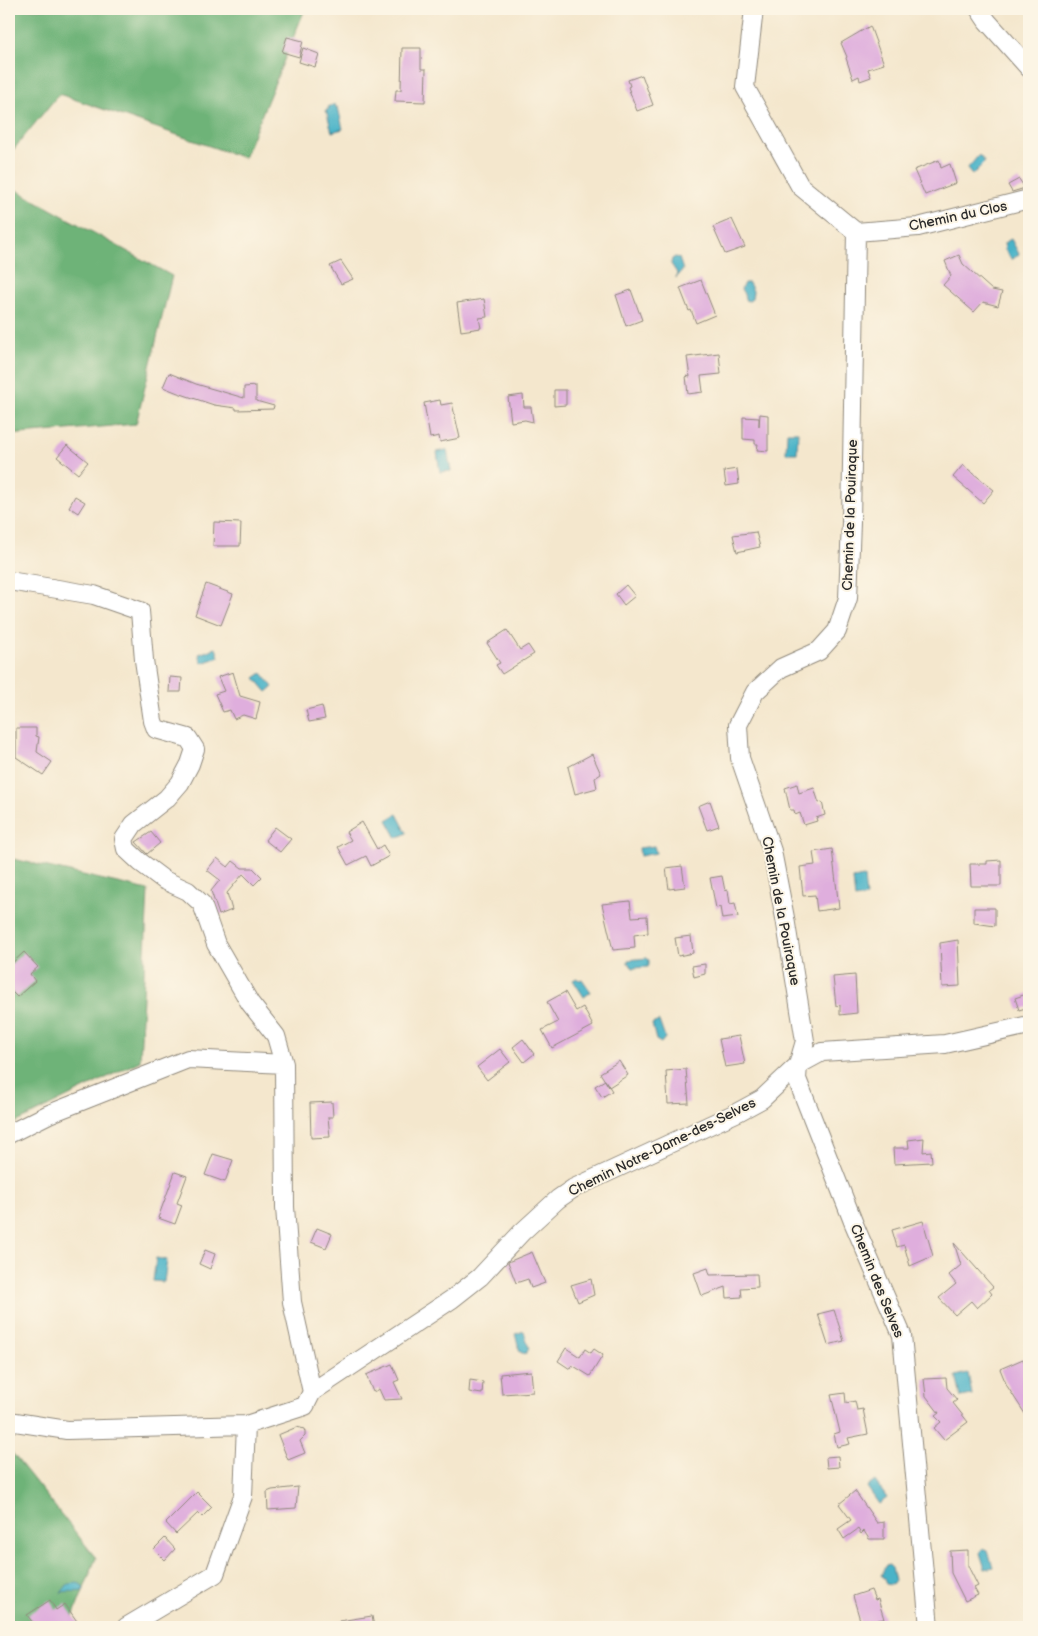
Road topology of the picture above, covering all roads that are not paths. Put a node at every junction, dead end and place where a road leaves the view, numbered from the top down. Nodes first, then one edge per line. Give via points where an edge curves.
1 (754, 9) edge
2 (979, 9) edge
3 (1029, 68) edge
4 (1029, 199) edge
5 (856, 232) junction
6 (9, 581) edge
7 (1029, 1024) edge
8 (284, 1064) junction
9 (798, 1065) junction
10 (9, 1134) edge
11 (312, 1392) junction
12 (9, 1421) edge
13 (246, 1425) junction
14 (126, 1627) edge
15 (929, 1627) edge

1 - 5 street via 745,87 800,186
2 - 3 street
4 - 5 street, Chemin du Clos via 918,227
5 - 9 street, Chemin de la Pouiraque via 848,598 837,631 818,651 782,668 755,692 738,725 740,758 772,851 785,918 805,1041
6 - 8 street via 94,595 140,611 144,660 156,729 188,738 195,749 180,783 167,798 134,824 124,839 126,849 164,880 188,892 202,904 216,944 250,1003 276,1036
7 - 9 street, Chemin Notre-Dame-des-Selves via 945,1044 822,1052
8 - 10 street via 188,1059 50,1114
8 - 11 street via 285,1207 292,1302
9 - 11 street, Chemin Notre-Dame-des-Selves via 762,1099 574,1188 522,1232 480,1278
9 - 15 street, Chemin des Selves via 797,1079 805,1104 902,1335
11 - 13 street, Chemin Notre-Dame-des-Selves via 305,1406
12 - 13 street, Chemin Notre-Dame-des-Selves via 67,1430
13 - 14 street via 243,1496 215,1574

